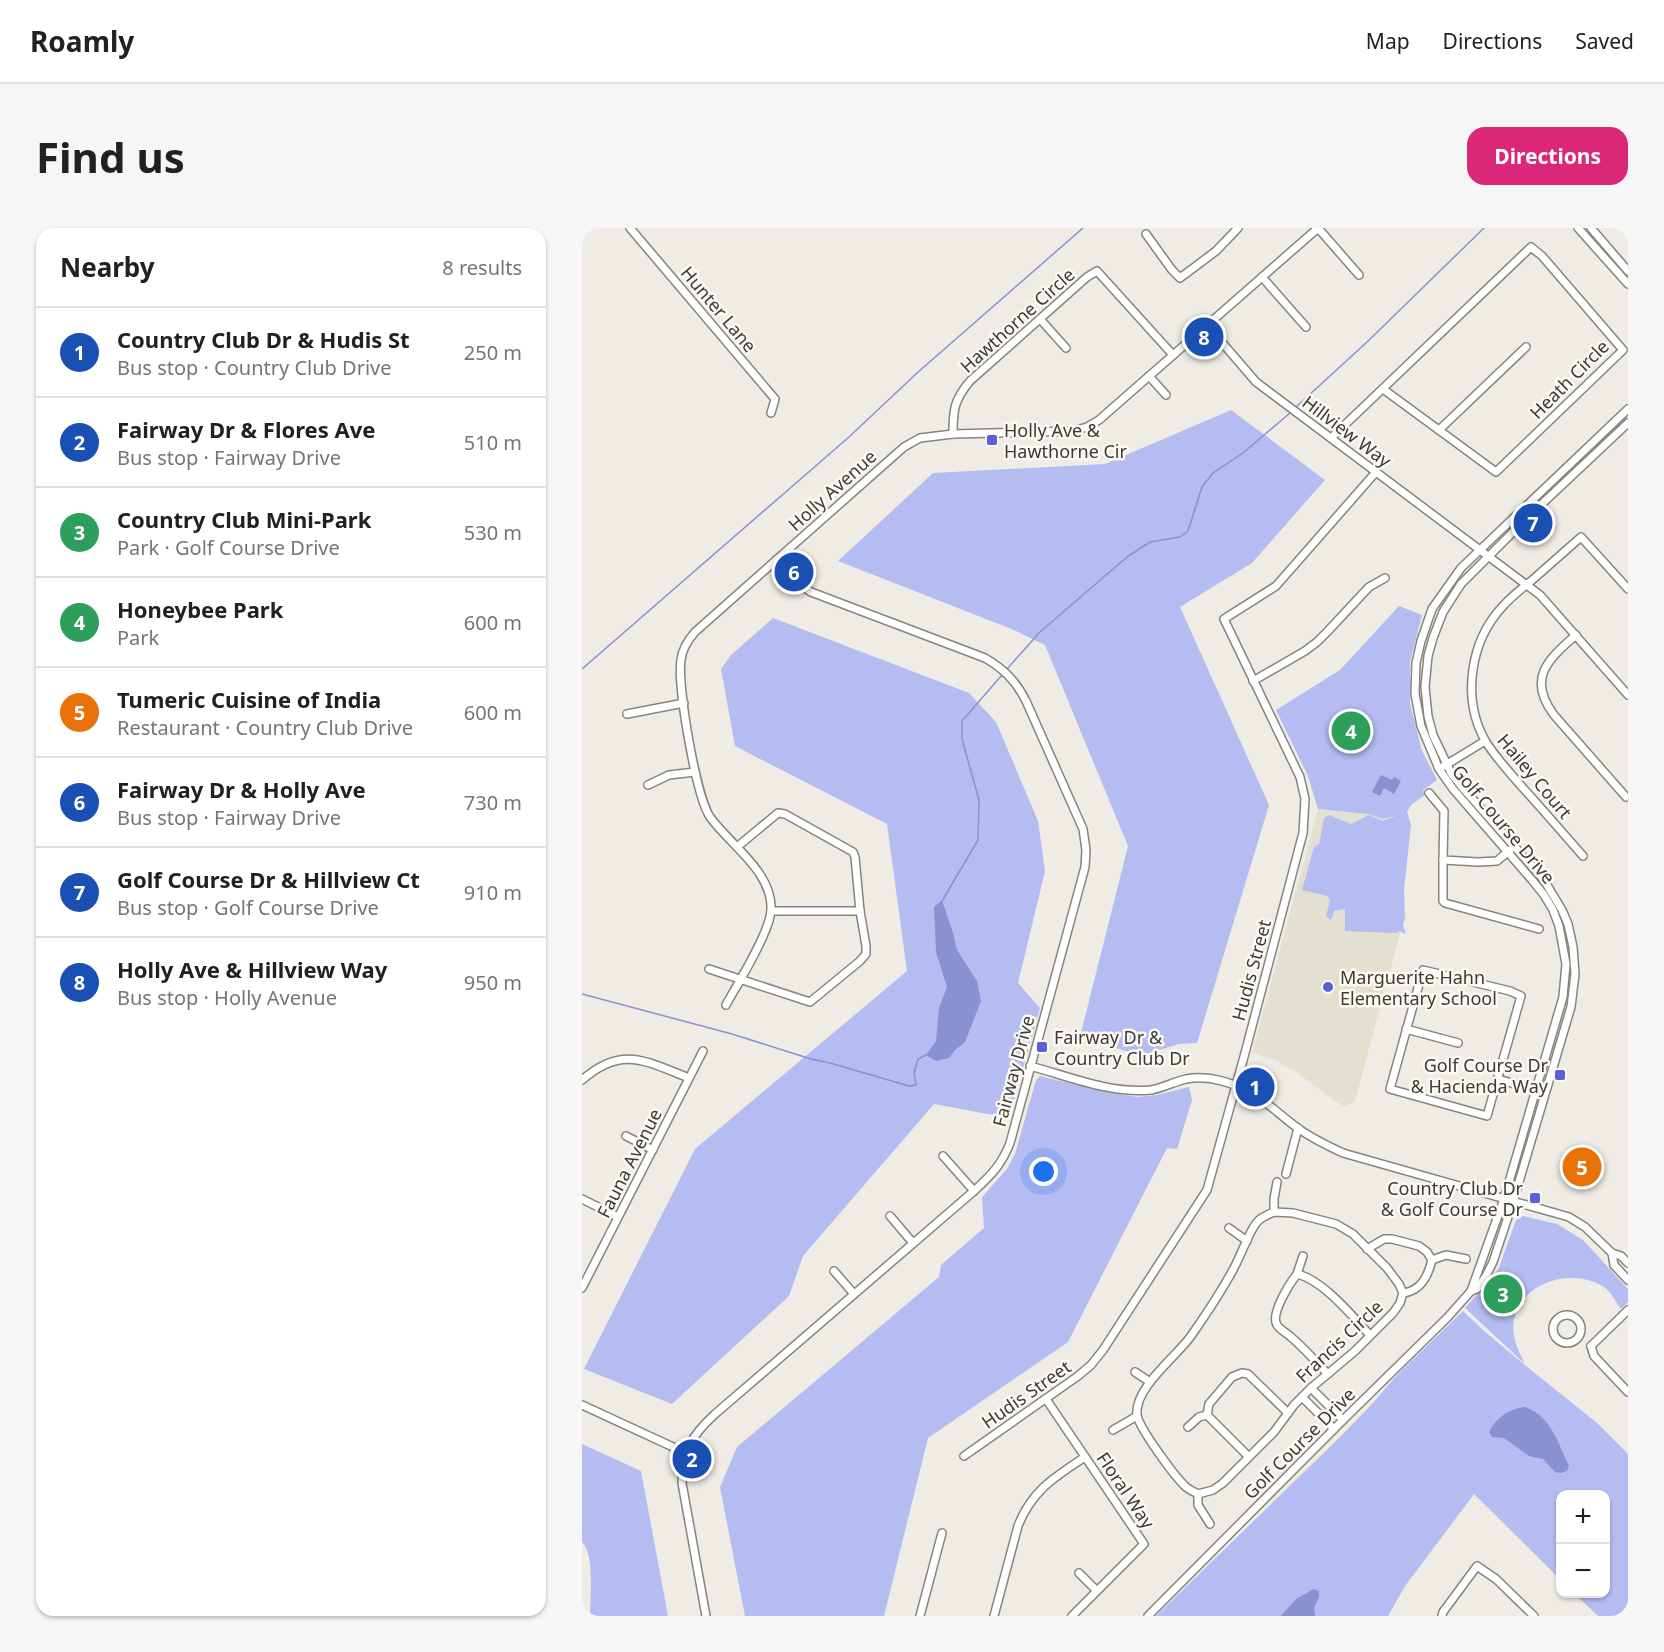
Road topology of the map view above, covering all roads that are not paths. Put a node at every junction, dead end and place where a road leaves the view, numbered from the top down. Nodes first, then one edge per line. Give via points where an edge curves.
1 (630, 228) edge
2 (1238, 228) edge
3 (1318, 228) edge
4 (1578, 228) edge
5 (1591, 228) edge
6 (1146, 234) dead end
7 (1628, 271) edge
8 (1359, 275) dead end
9 (1262, 277) junction
10 (1628, 284) edge
11 (1040, 319) junction
12 (1207, 325) junction
13 (1305, 327) dead end
14 (1526, 347) dead end
15 (1066, 348) dead end
16 (1173, 355) junction
17 (1149, 376) junction
18 (1383, 389) junction
19 (1166, 395) dead end
20 (1628, 409) edge
21 (771, 412) dead end
22 (1617, 420) junction
23 (1626, 427) edge
24 (1439, 430) junction
25 (953, 434) junction
26 (1331, 438) junction
27 (1376, 472) junction
28 (1479, 550) junction
29 (1488, 556) junction
30 (776, 560) junction
31 (1385, 578) dead end
32 (1527, 584) junction
33 (1628, 589) edge
34 (1576, 635) junction
35 (1253, 681) junction
36 (1628, 695) edge
37 (684, 703) junction
38 (627, 714) dead end
39 (1485, 741) junction
40 (1446, 764) junction
41 (1439, 769) junction
42 (695, 772) junction
43 (648, 785) dead end
44 (1429, 793) dead end
45 (1626, 797) dead end
46 (1514, 846) junction
47 (737, 847) junction
48 (1508, 852) junction
49 (1583, 856) dead end
50 (1443, 860) junction
51 (771, 911) junction
52 (860, 911) junction
53 (1539, 929) dead end
54 (709, 969) dead end
55 (740, 980) junction
56 (726, 1005) dead end
57 (1406, 1029) junction
58 (1458, 1043) dead end
59 (703, 1051) dead end
60 (1030, 1066) junction
61 (689, 1078) junction
62 (1498, 1079) junction
63 (582, 1080) edge
64 (1236, 1086) junction
65 (1535, 1090) junction
66 (1298, 1128) junction
67 (626, 1136) dead end
68 (653, 1150) junction
69 (943, 1156) dead end
70 (1286, 1174) dead end
71 (1277, 1182) dead end
72 (974, 1191) junction
73 (582, 1199) edge
74 (1504, 1199) junction
75 (1513, 1202) junction
76 (1274, 1212) junction
77 (891, 1216) dead end
78 (618, 1218) junction
79 (1229, 1228) dead end
80 (1247, 1241) junction
81 (914, 1243) junction
82 (1367, 1248) junction
83 (1612, 1253) junction
84 (1303, 1256) dead end
85 (1466, 1259) dead end
86 (1432, 1260) junction
87 (1628, 1263) edge
88 (834, 1271) dead end
89 (1298, 1274) junction
90 (1628, 1280) edge
91 (582, 1288) edge
92 (1471, 1291) junction
93 (1403, 1293) junction
94 (854, 1294) junction
95 (1628, 1310) edge
96 (1370, 1335) junction
97 (1579, 1335) junction
98 (1591, 1346) junction
99 (1135, 1372) dead end
100 (1328, 1374) junction
101 (1150, 1382) junction
102 (1311, 1388) junction
103 (1628, 1392) edge
104 (1302, 1396) junction
105 (1046, 1399) junction
106 (582, 1406) edge
107 (1288, 1413) junction
108 (1207, 1415) junction
109 (1137, 1416) junction
110 (1343, 1420) junction
111 (1188, 1427) dead end
112 (1334, 1429) junction
113 (1113, 1430) dead end
114 (686, 1453) junction
115 (964, 1456) dead end
116 (1248, 1456) junction
117 (1085, 1457) junction
118 (1198, 1494) junction
119 (1210, 1524) dead end
120 (942, 1533) dead end
121 (1079, 1573) dead end
122 (1096, 1590) junction
123 (706, 1616) edge
124 (920, 1616) edge
125 (994, 1616) edge
126 (1072, 1616) edge
127 (1148, 1616) edge
128 (1442, 1616) edge
129 (1534, 1616) edge

1 - 21 street, Hunter Lane via 775,399
2 - 6 street via 1216,251 1180,278
3 - 8 street
3 - 9 street, Holly Avenue
4 - 10 street
5 - 7 street
9 - 12 street, Holly Avenue
9 - 13 street
11 - 15 street
11 - 16 street, Hawthorne Circle via 1098,271
11 - 25 street, Hawthorne Circle via 960,393
12 - 16 street, Holly Avenue
12 - 26 street, Hillview Way via 1256,382
14 - 24 street
16 - 17 street, Holly Avenue
17 - 19 street
17 - 25 street, Holly Avenue via 1087,427 1073,431
18 - 24 street, Heath Circle
18 - 24 street, Heath Circle via 1531,247 1623,350 1496,472
18 - 26 street, Heath Circle
20 - 22 street, Golf Course Drive
22 - 23 street
22 - 28 street, Golf Course Drive
23 - 29 street, Golf Course Drive
25 - 30 street, Holly Avenue via 920,438 904,447
26 - 27 street, Hillview Way
27 - 28 street, Hillview Way
27 - 35 street, Hudis Street via 1276,586 1224,619
28 - 29 street, Hillview Way
28 - 41 street, Golf Course Drive via 1432,609 1416,663 1415,694 1421,726
29 - 32 street, Hillview Way
29 - 40 street, Golf Course Drive via 1461,584 1443,612 1428,656 1428,716
30 - 37 street, Holly Avenue via 688,641 680,663
30 - 60 street, Fairway Drive via 811,592 985,658 1010,675 1019,687 1083,829 1086,850 1085,867
31 - 35 street via 1369,587 1317,642
32 - 33 street, Hailey Court via 1581,537
32 - 34 street, Hillview Way
32 - 39 street, Hailey Court via 1502,606 1478,645 1473,664 1473,702
34 - 36 street, Hillview Way
34 - 45 street via 1555,653 1543,672 1543,696 1554,716
35 - 64 street, Hudis Street via 1300,777 1305,816
37 - 38 street
37 - 42 street, Holly Avenue
39 - 40 street
39 - 49 street, Hailey Court
40 - 41 street
40 - 46 street, Golf Course Drive via 1461,787
41 - 48 street, Golf Course Drive
42 - 43 street via 669,775
42 - 47 street, Holly Avenue via 710,816
44 - 50 street via 1444,811
46 - 48 street
46 - 75 street, Golf Course Drive via 1544,880 1562,910 1573,947 1575,974 1571,1007
47 - 51 street, Holly Avenue via 761,875
47 - 52 street via 772,816 785,814 853,852
48 - 50 street via 1497,861
48 - 65 street, Golf Course Drive via 1553,910 1566,964 1563,997
50 - 53 street via 1444,903
51 - 52 street
51 - 55 street
52 - 55 street via 866,954 810,1002
54 - 55 street
55 - 56 street
57 - 58 street
57 - 62 street via 1390,1089 1487,1116
57 - 62 street via 1423,970 1521,996
59 - 61 street, Fauna Avenue
60 - 64 street via 1106,1087 1151,1090 1187,1079
60 - 72 street, Fairway Drive via 1004,1158
61 - 63 street via 625,1059 603,1065
61 - 68 street, Fauna Avenue
62 - 65 street
64 - 66 street via 1260,1097
64 - 105 street, Hudis Street via 1207,1190 1103,1350 1091,1365
65 - 74 street, Golf Course Drive
66 - 70 street
66 - 74 street via 1343,1153
67 - 68 street
68 - 78 street, Fauna Avenue
69 - 72 street
71 - 76 street
72 - 81 street, Fairway Drive
73 - 78 street
74 - 75 street
74 - 92 street, Golf Course Drive
75 - 83 street via 1569,1217 1586,1227
75 - 92 street, Golf Course Drive via 1493,1262 1477,1289
76 - 80 street via 1257,1222
76 - 82 street, Francis Circle via 1336,1224
77 - 81 street
78 - 91 street, Fauna Avenue
79 - 80 street
80 - 101 street via 1211,1309 1185,1345
81 - 94 street, Fairway Drive
82 - 86 street via 1392,1239 1419,1246
82 - 93 street, Francis Circle via 1400,1284
83 - 87 street
83 - 90 street via 1614,1265
84 - 89 street
85 - 86 street via 1446,1255
86 - 93 street via 1427,1276 1416,1290
88 - 94 street
89 - 96 street via 1317,1284
89 - 100 street via 1277,1309 1276,1325
92 - 110 street, Golf Course Drive
93 - 96 street, Francis Circle via 1393,1313
94 - 114 street, Fairway Drive via 703,1425
95 - 98 street
96 - 100 street, Francis Circle
97 - 97 street via 1581,1326 1575,1318 1565,1316 1556,1321 1554,1331 1560,1341 1571,1342
97 - 98 street
98 - 103 street via 1594,1356
99 - 101 street
100 - 102 street, Francis Circle
101 - 109 street via 1138,1404
102 - 104 street, Francis Circle
102 - 110 street
104 - 107 street, Francis Circle
104 - 112 street
105 - 115 street, Hudis Street
105 - 117 street, Floral Way
106 - 114 street
107 - 108 street via 1248,1374 1242,1373 1232,1377 1209,1404
107 - 116 street, Francis Circle
108 - 111 street via 1199,1416
108 - 116 street
109 - 113 street
109 - 118 street via 1180,1480
110 - 112 street, Golf Course Drive
112 - 127 street, Golf Course Drive
114 - 123 street, Fairway Drive via 682,1483
116 - 118 street, Francis Circle via 1223,1483
117 - 122 street, Floral Way via 1144,1544
117 - 125 street via 1045,1484 1023,1512
118 - 119 street via 1198,1505
120 - 124 street
121 - 122 street
122 - 126 street, Floral Way
128 - 129 street via 1477,1566

